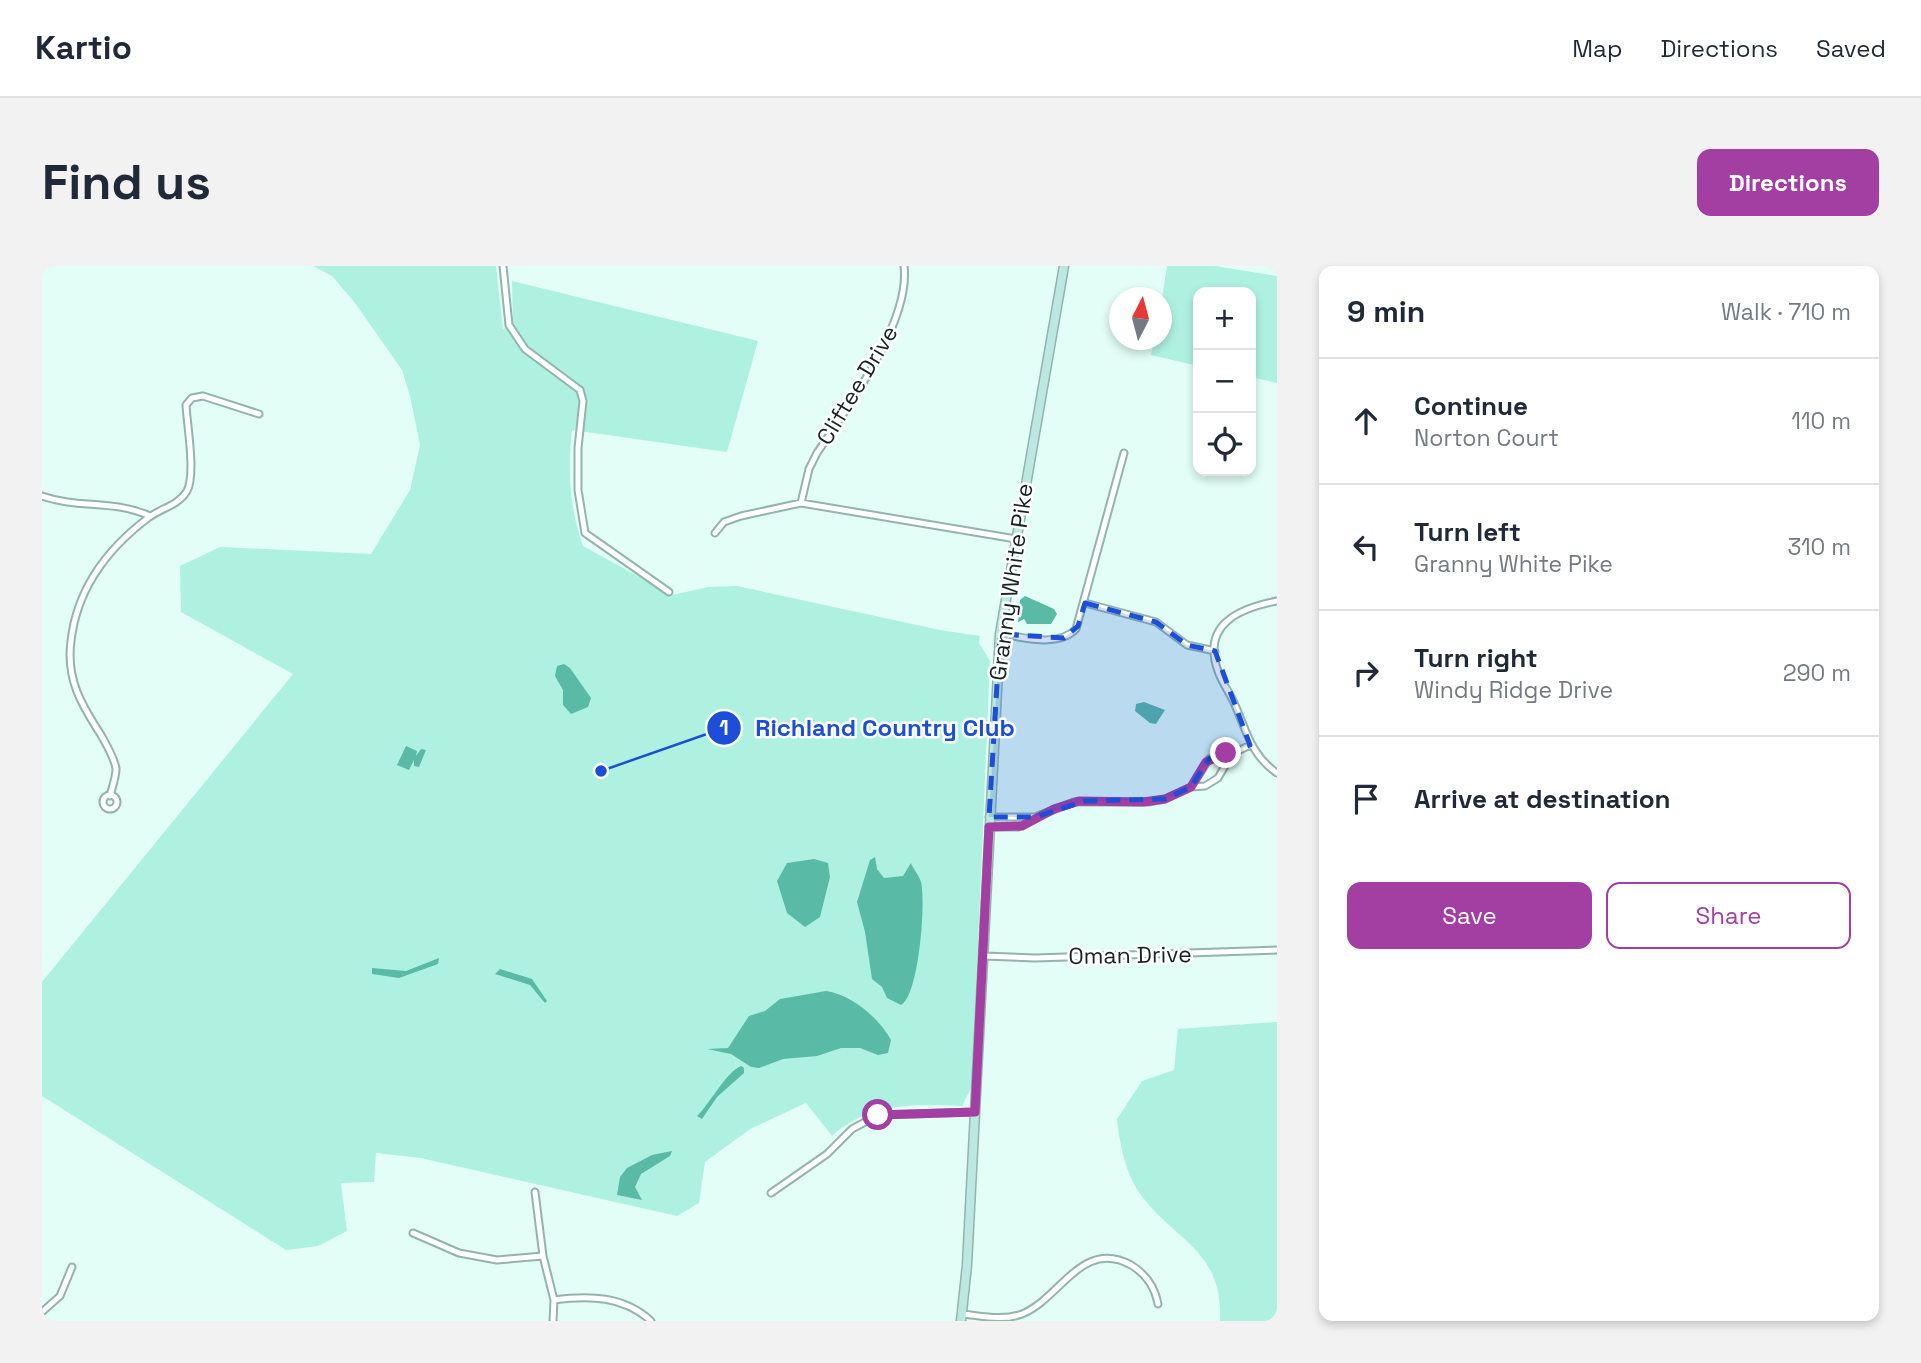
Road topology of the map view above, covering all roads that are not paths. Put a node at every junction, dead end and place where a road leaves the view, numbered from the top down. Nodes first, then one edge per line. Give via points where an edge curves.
1 (503, 266) edge
2 (904, 266) edge
3 (1064, 266) edge
4 (259, 414) dead end
5 (1125, 453) dead end
6 (42, 496) edge
7 (801, 503) junction
8 (150, 516) junction
9 (715, 533) dead end
10 (1016, 539) junction
11 (669, 592) dead end
12 (1277, 601) edge
13 (1085, 603) junction
14 (1000, 634) junction
15 (1214, 651) junction
16 (1250, 745) junction
17 (1232, 754) junction
18 (1277, 773) edge
19 (1191, 787) junction
20 (110, 796) dead end
21 (989, 817) junction
22 (1035, 817) junction
23 (989, 827) junction
24 (1277, 950) edge
25 (983, 956) junction
26 (975, 1112) junction
27 (536, 1192) dead end
28 (771, 1193) dead end
29 (413, 1233) dead end
30 (543, 1256) junction
31 (72, 1267) dead end
32 (555, 1300) junction
33 (1158, 1304) dead end
34 (42, 1312) edge
35 (962, 1317) edge
36 (552, 1321) edge
37 (652, 1321) edge

1 - 11 street via 509,325 525,349 580,390 578,490 585,533
2 - 7 street, Cliftee Drive via 907,285 895,325 817,453
3 - 10 main road, Granny White Pike
4 - 8 street via 203,396 192,398 186,405 187,490 174,505
5 - 13 street
6 - 8 street via 65,504 126,506
7 - 9 street via 741,516 724,522
7 - 10 street
8 - 20 street via 101,560 78,604 70,642 75,693 116,769
10 - 14 main road, Granny White Pike
12 - 15 street via 1245,607 1231,616
13 - 14 street via 1076,629 1064,638
13 - 15 street via 1156,622 1187,645
14 - 21 main road, Granny White Pike
15 - 16 street
16 - 17 street
16 - 18 street
17 - 19 street via 1206,762
17 - 19 street via 1215,781
19 - 22 street via 1153,802 1074,802
21 - 22 street
21 - 23 main road, Granny White Pike
22 - 23 street via 1018,827
23 - 25 main road, Granny White Pike
24 - 25 street, Oman Drive
25 - 26 main road, Granny White Pike
26 - 28 street via 878,1115 852,1129 827,1154
26 - 35 main road, Granny White Pike
27 - 30 street
29 - 30 street via 460,1253 497,1261
30 - 32 street
31 - 34 street via 61,1296
32 - 36 street
32 - 37 street via 611,1299
33 - 35 street via 1139,1271 1105,1259 1076,1269 1023,1314

